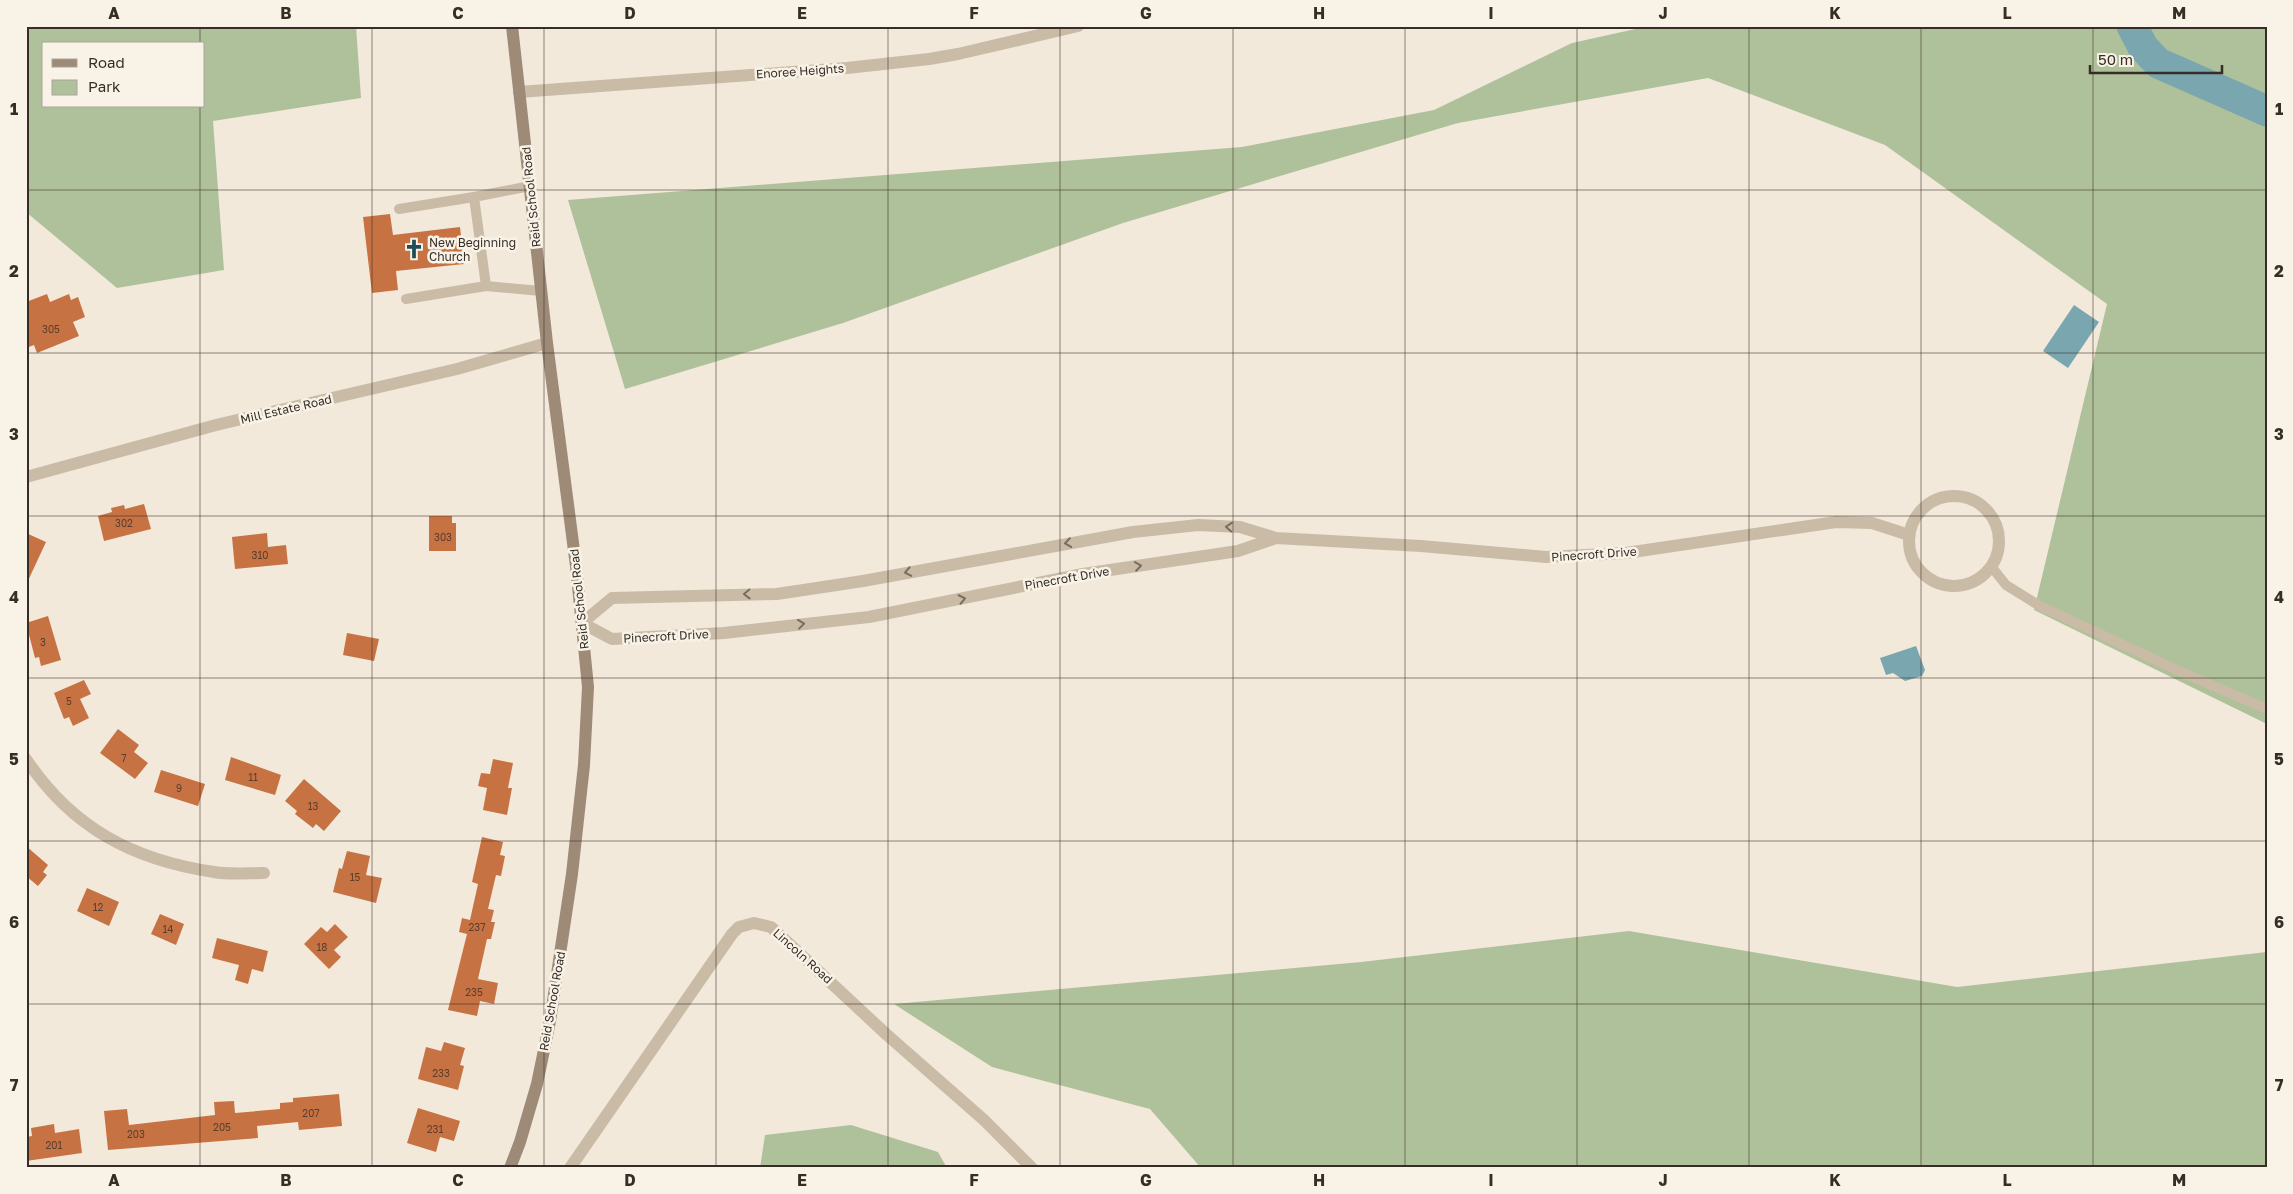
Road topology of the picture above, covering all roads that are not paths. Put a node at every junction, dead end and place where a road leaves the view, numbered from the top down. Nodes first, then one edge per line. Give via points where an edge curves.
1 (512, 26) edge
2 (1078, 26) edge
3 (519, 92) junction
4 (530, 186) junction
5 (474, 197) junction
6 (399, 209) dead end
7 (486, 286) junction
8 (541, 291) junction
9 (406, 299) dead end
10 (547, 342) junction
11 (26, 477) edge
12 (1909, 535) junction
13 (1276, 538) junction
14 (1991, 566) junction
15 (582, 623) junction
16 (2267, 709) edge
17 (26, 759) edge
18 (264, 873) dead end
19 (510, 1168) edge
20 (570, 1168) edge
21 (1032, 1168) edge

1 - 3 street, Reid School Road
2 - 3 street, Enoree Heights via 929,59
3 - 4 street, Reid School Road
4 - 5 lane
4 - 8 street, Reid School Road
5 - 6 lane
5 - 7 lane
7 - 8 lane
7 - 9 lane
8 - 10 street, Reid School Road
10 - 11 street, Mill Estate Road via 457,369 216,425
10 - 15 street, Reid School Road
12 - 13 street, Pinecroft Drive via 1872,522 1836,522 1626,553 1546,557
12 - 14 street via 1915,564 1938,583 1967,584 1977,580
12 - 14 street via 1916,516 1931,502 1950,496 1970,499 1986,510 1996,527 1998,547
15 -> 13 street, Pinecroft Drive via 612,639 724,633 869,617 1083,574 1238,551
13 -> 15 street, Pinecroft Drive via 1240,527 1198,525 1133,532 777,594 612,598
14 - 16 lane via 2006,585 2040,606 2179,672
15 - 19 street, Reid School Road via 588,687 584,766 572,874 537,1084
17 - 18 street via 70,812 116,843 142,854 215,872
20 - 21 street, Lincoln Road via 732,934 754,922 771,927 801,952

